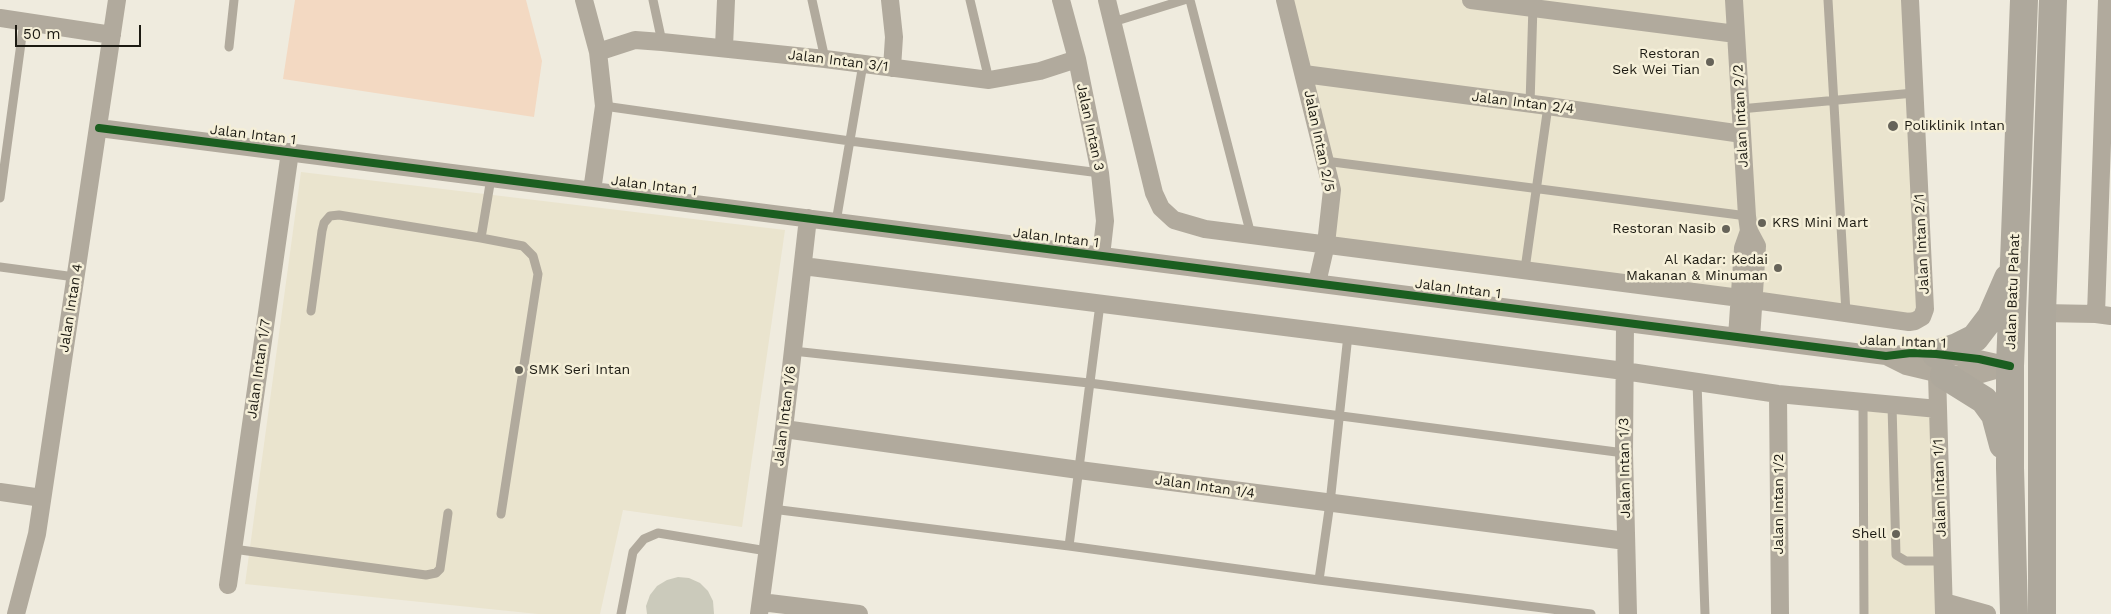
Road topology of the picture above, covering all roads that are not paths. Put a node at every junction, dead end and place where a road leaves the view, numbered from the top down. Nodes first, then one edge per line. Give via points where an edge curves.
1 (117, 0) edge
2 (234, 0) edge
3 (584, 0) edge
4 (653, 0) edge
5 (726, 0) edge
6 (812, 0) edge
7 (890, 0) edge
8 (970, 0) edge
9 (1061, 0) edge
10 (1107, 0) edge
11 (1184, 0) edge
12 (1190, 0) edge
13 (1285, 0) edge
14 (1471, 0) edge
15 (1734, 0) edge
16 (1828, 0) edge
17 (1910, 0) edge
18 (2024, 0) edge
19 (2053, 0) edge
20 (2107, 0) edge
21 (1533, 4) edge
22 (0, 18) edge
23 (24, 21) junction
24 (1113, 22) junction
25 (112, 34) junction
26 (1736, 34) junction
27 (662, 42) junction
28 (229, 47) dead end
29 (724, 47) junction
30 (598, 52) junction
31 (825, 59) junction
32 (1076, 59) junction
33 (862, 64) junction
34 (892, 68) junction
35 (1304, 74) junction
36 (989, 80) junction
37 (2108, 80) edge
38 (1914, 94) junction
39 (1834, 101) junction
40 (1539, 105) junction
41 (604, 106) junction
42 (1740, 110) junction
43 (99, 128) junction
44 (1742, 134) junction
45 (850, 141) junction
46 (290, 152) junction
47 (1325, 161) junction
48 (1100, 173) junction
49 (490, 178) junction
50 (1536, 188) junction
51 (592, 191) junction
52 (0, 198) edge
53 (808, 218) junction
54 (836, 222) junction
55 (1748, 224) junction
56 (1250, 234) junction
57 (481, 238) junction
58 (1326, 244) junction
59 (2105, 246) edge
60 (1101, 256) junction
61 (2015, 263) junction
62 (803, 266) junction
63 (0, 267) edge
64 (1525, 269) junction
65 (75, 277) junction
66 (1317, 284) junction
67 (1747, 299) junction
68 (1100, 304) junction
69 (2043, 309) junction
70 (311, 311) dead end
71 (1846, 313) junction
72 (2104, 315) edge
73 (1625, 323) junction
74 (1348, 335) junction
75 (1744, 338) junction
76 (793, 351) junction
77 (2010, 366) junction
78 (1939, 367) junction
79 (1624, 372) junction
80 (1697, 382) junction
81 (1089, 383) junction
82 (1778, 394) junction
83 (1863, 403) junction
84 (1892, 405) junction
85 (1938, 409) junction
86 (1338, 414) junction
87 (2042, 416) junction
88 (784, 429) junction
89 (1624, 453) junction
90 (2010, 468) junction
91 (1079, 470) junction
92 (0, 492) edge
93 (42, 498) junction
94 (1330, 503) junction
95 (772, 510) junction
96 (448, 513) dead end
97 (501, 514) dead end
98 (1626, 541) junction
99 (1068, 546) junction
100 (233, 549) junction
101 (767, 551) junction
102 (1942, 561) junction
103 (1319, 580) junction
104 (228, 585) dead end
105 (760, 608) edge
106 (1944, 608) edge
107 (16, 614) edge
108 (621, 614) edge
109 (859, 614) edge
110 (1591, 614) edge
111 (1628, 614) edge
112 (1705, 614) edge
113 (1780, 614) edge
114 (1864, 614) edge
115 (1987, 614) edge
116 (2014, 614) edge
117 (2042, 614) edge

1 - 25 street, Jalan Intan 4
2 - 28 lane
3 - 30 street
4 - 27 lane
5 - 29 street
6 - 31 lane
7 - 34 street via 894,37
8 - 36 lane
9 - 32 street, Jalan Intan 3
10 - 24 street, Jalan Intan 1
11 - 24 lane
12 - 56 lane
13 - 35 street, Jalan Intan 2/5
14 - 21 street
15 - 26 street, Jalan Intan 2/2
16 - 39 lane
17 - 38 street, Jalan Intan 2/1
18 - 61 highway, Jalan Batu Pahat
19 - 69 highway
20 - 37 street
21 - 26 street
21 - 40 lane
22 - 23 street
23 - 25 street
23 - 52 lane
24 - 56 street, Jalan Intan 1 via 1160,208 1174,220 1205,229
25 - 43 street, Jalan Intan 4
26 - 42 street, Jalan Intan 2/2
27 - 29 street, Jalan Intan 3/1
27 - 30 street, Jalan Intan 3/1 via 635,40
29 - 31 street, Jalan Intan 3/1
30 - 41 street
31 - 33 street, Jalan Intan 3/1
32 - 36 street, Jalan Intan 3/1 via 1040,71
32 - 48 street, Jalan Intan 3
33 - 34 street, Jalan Intan 3/1
33 - 45 lane
34 - 36 street, Jalan Intan 3/1
35 - 40 street, Jalan Intan 2/4
35 - 47 street, Jalan Intan 2/5
37 - 59 street
38 - 39 lane
38 - 71 street, Jalan Intan 2/1 via 1925,309 1922,316 1909,322
39 - 42 lane
39 - 71 lane
40 - 44 street, Jalan Intan 2/4
40 - 50 lane
41 - 45 lane
41 - 51 street
42 - 44 street, Jalan Intan 2/2
43 - 46 street, Jalan Intan 1
43 - 65 street, Jalan Intan 4
44 - 55 street, Jalan Intan 2/2
45 - 48 lane
45 - 54 lane
46 - 49 street, Jalan Intan 1
46 - 100 street, Jalan Intan 1/7
47 - 50 lane
47 - 58 street, Jalan Intan 2/5 via 1332,190
48 - 60 street, Jalan Intan 3 via 1105,221
49 - 51 street, Jalan Intan 1
49 - 57 lane
50 - 55 lane
50 - 64 lane
51 - 53 street, Jalan Intan 1
53 - 54 street, Jalan Intan 1
53 - 62 street, Jalan Intan 1/6
54 - 60 street, Jalan Intan 1
55 - 67 street, Jalan Intan 2/2 via 1743,248
56 - 58 street, Jalan Intan 1
57 - 70 lane via 330,216 322,231
57 - 97 lane via 523,246 534,256 538,274
58 - 64 street, Jalan Intan 1
58 - 66 street, Jalan Intan 2/5
59 - 72 street
60 - 66 street, Jalan Intan 1
61 - 77 highway, Jalan Batu Pahat
61 - 78 highway via 1991,317 1975,338 1957,347
62 - 68 street
62 - 76 street, Jalan Intan 1/6
63 - 65 lane
64 - 67 street, Jalan Intan 1
65 - 93 street, Jalan Intan 4
66 - 73 street, Jalan Intan 1
67 - 71 street, Jalan Intan 2/1
67 - 75 street, Jalan Intan 2/2
68 - 74 street
68 - 81 lane
69 - 72 street
69 - 77 highway
69 - 87 highway
73 - 75 street, Jalan Intan 1
73 - 79 street, Jalan Intan 1/3
74 - 79 street
74 - 86 lane
75 - 78 street, Jalan Intan 1 via 1886,356 1911,353
76 - 81 lane
76 - 88 street, Jalan Intan 1/6
77 - 78 street, Jalan Intan 1 via 1979,359
77 - 87 highway via 2031,388
77 - 90 highway, Jalan Batu Pahat
78 - 85 street, Jalan Intan 1/1
78 - 90 highway via 1984,400 1995,415
79 - 80 street
79 - 89 street, Jalan Intan 1/3
80 - 82 street
80 - 112 lane
81 - 86 lane
81 - 91 lane
82 - 83 street
82 - 113 street, Jalan Intan 1/2
83 - 84 street
83 - 114 lane
84 - 85 street
84 - 102 lane via 1896,555 1906,561
85 - 102 street, Jalan Intan 1/1
86 - 89 lane
86 - 94 lane
87 - 117 highway
88 - 91 street, Jalan Intan 1/4
88 - 95 street, Jalan Intan 1/6
89 - 98 street, Jalan Intan 1/3
90 - 116 highway, Jalan Batu Pahat
91 - 94 street, Jalan Intan 1/4
91 - 99 lane
92 - 93 street
93 - 107 street, Jalan Intan 4 via 37,534
94 - 98 street, Jalan Intan 1/4
94 - 103 lane
95 - 99 lane
95 - 101 street, Jalan Intan 1/6
96 - 100 lane via 440,569 426,575
98 - 111 street, Jalan Intan 1/3
99 - 103 lane
100 - 104 street, Jalan Intan 1/7
101 - 105 street, Jalan Intan 1/6
101 - 108 lane via 658,533 644,539 633,552
102 - 106 street, Jalan Intan 1/1
103 - 110 lane
105 - 109 street
106 - 115 street

